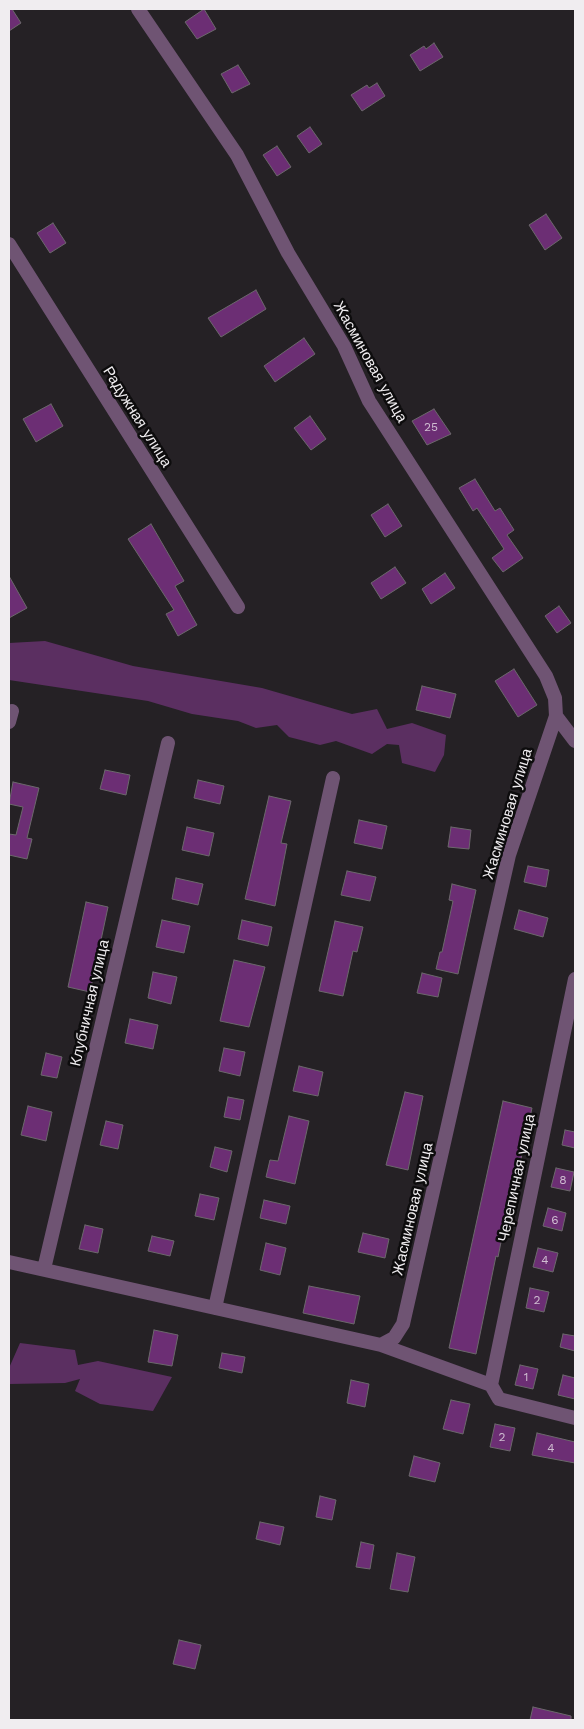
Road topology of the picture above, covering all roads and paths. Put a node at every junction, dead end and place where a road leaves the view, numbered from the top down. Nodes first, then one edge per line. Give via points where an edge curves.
1 (138, 9) edge
2 (9, 244) edge
3 (238, 607) dead end
4 (556, 716) junction
5 (575, 741) edge
6 (168, 744) dead end
7 (333, 778) dead end
8 (575, 978) edge
9 (571, 1023) edge
10 (9, 1262) edge
11 (44, 1269) junction
12 (215, 1308) junction
13 (381, 1345) junction
14 (491, 1385) junction
15 (575, 1418) edge

1 - 4 street, Жасминовая улица via 236,155 288,253 344,346 369,401 546,676 555,698
2 - 3 street, Радужная улица
4 - 5 street
4 - 13 street, Жасминовая улица via 510,855 403,1324 394,1338
6 - 11 street, Клубничная улица
7 - 12 street
8 - 9 street, Черепичная улица
9 - 14 street, Черепичная улица
10 - 11 street
11 - 12 street
12 - 13 street
13 - 14 street
14 - 15 street via 499,1399

